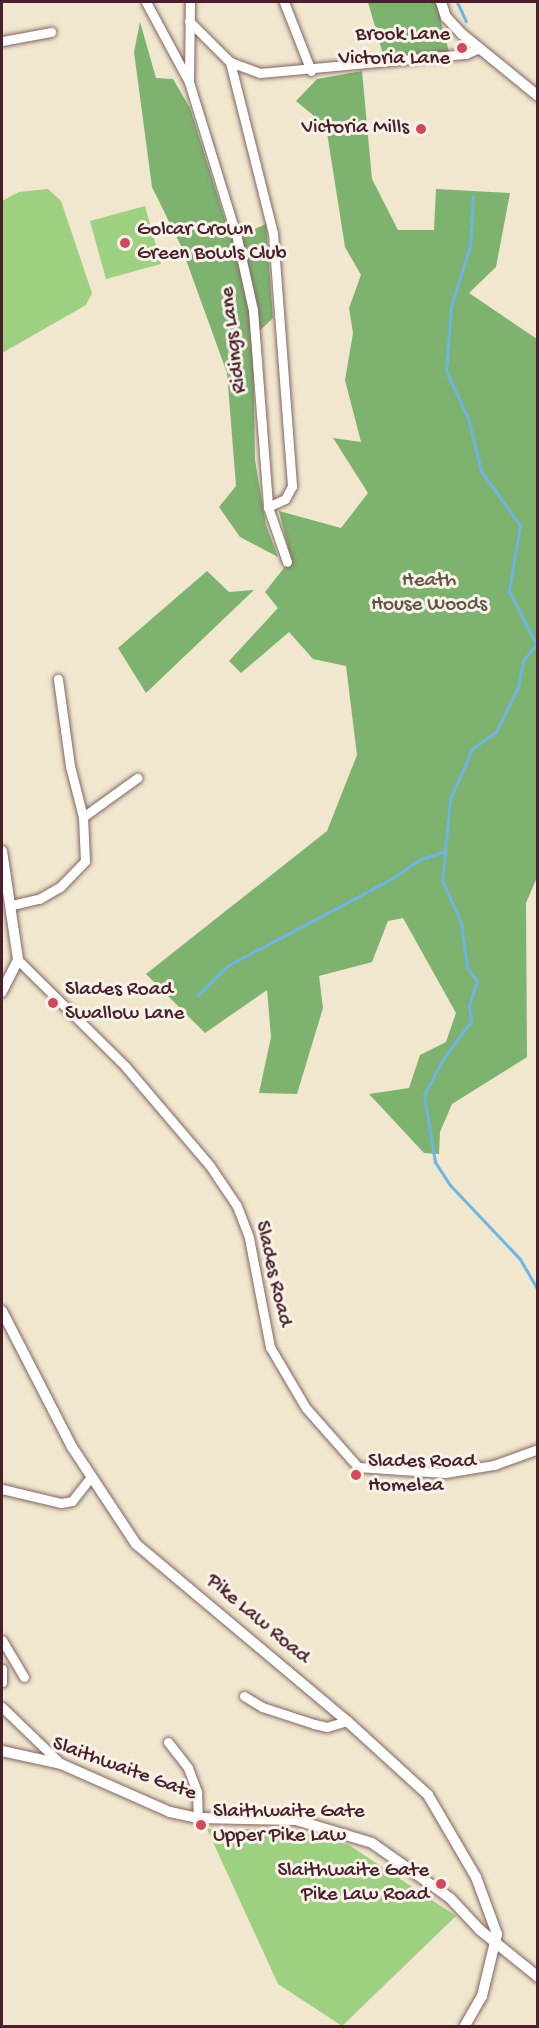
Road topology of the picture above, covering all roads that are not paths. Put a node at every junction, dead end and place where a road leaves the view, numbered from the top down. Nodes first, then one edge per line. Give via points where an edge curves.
1 (146, 2) edge
2 (190, 2) edge
3 (284, 2) edge
4 (441, 2) edge
5 (189, 21) junction
6 (51, 32) dead end
7 (2, 41) edge
8 (479, 48) junction
9 (230, 62) junction
10 (311, 71) junction
11 (189, 82) junction
12 (537, 96) edge
13 (268, 507) junction
14 (287, 562) dead end
15 (58, 679) dead end
16 (137, 778) dead end
17 (83, 817) junction
18 (2, 851) edge
19 (12, 905) junction
20 (18, 960) junction
21 (2, 992) edge
22 (2, 1311) edge
23 (6, 1326) edge
24 (537, 1449) edge
25 (90, 1478) junction
26 (2, 1489) edge
27 (2, 1640) edge
28 (2, 1670) edge
29 (24, 1677) dead end
30 (2, 1682) edge
31 (244, 1696) dead end
32 (2, 1707) edge
33 (348, 1721) junction
34 (168, 1742) dead end
35 (2, 1751) edge
36 (62, 1764) junction
37 (198, 1818) junction
38 (497, 1946) junction
39 (537, 1977) edge
40 (465, 2026) edge

1 - 11 street
2 - 5 street
3 - 10 street
4 - 8 street via 446,17
5 - 9 street
5 - 11 street
6 - 7 street
8 - 10 street via 466,54
8 - 12 street
9 - 10 street via 260,73
9 - 13 street via 273,233 292,486 285,499
11 - 13 street, Ridings Lane via 237,238 253,310
13 - 14 street, Ridings Lane
15 - 17 street via 70,766
16 - 17 street
17 - 19 street via 85,861 60,887 39,899
18 - 19 street
19 - 20 street
20 - 21 street
20 - 24 street, Slades Road via 125,1066 210,1166 237,1206 249,1238 270,1347 306,1408 358,1467 445,1473 494,1465
22 - 23 street, Pike Law Road
23 - 25 street, Pike Law Road
25 - 26 street via 72,1501 61,1503
25 - 33 street, Pike Law Road via 136,1544
27 - 29 street
28 - 30 street
31 - 33 street via 262,1707 314,1724 327,1727
32 - 36 street
33 - 38 street, Pike Law Road via 428,1795 476,1877 492,1914
34 - 37 street, Slaithwaite Gate via 188,1768 197,1792
35 - 36 street, Slaithwaite Gate
36 - 37 street, Slaithwaite Gate via 170,1812
37 - 38 street, Slaithwaite Gate via 296,1820 372,1844 450,1898
38 - 39 street, Slaithwaite Gate
38 - 40 street via 482,1996

